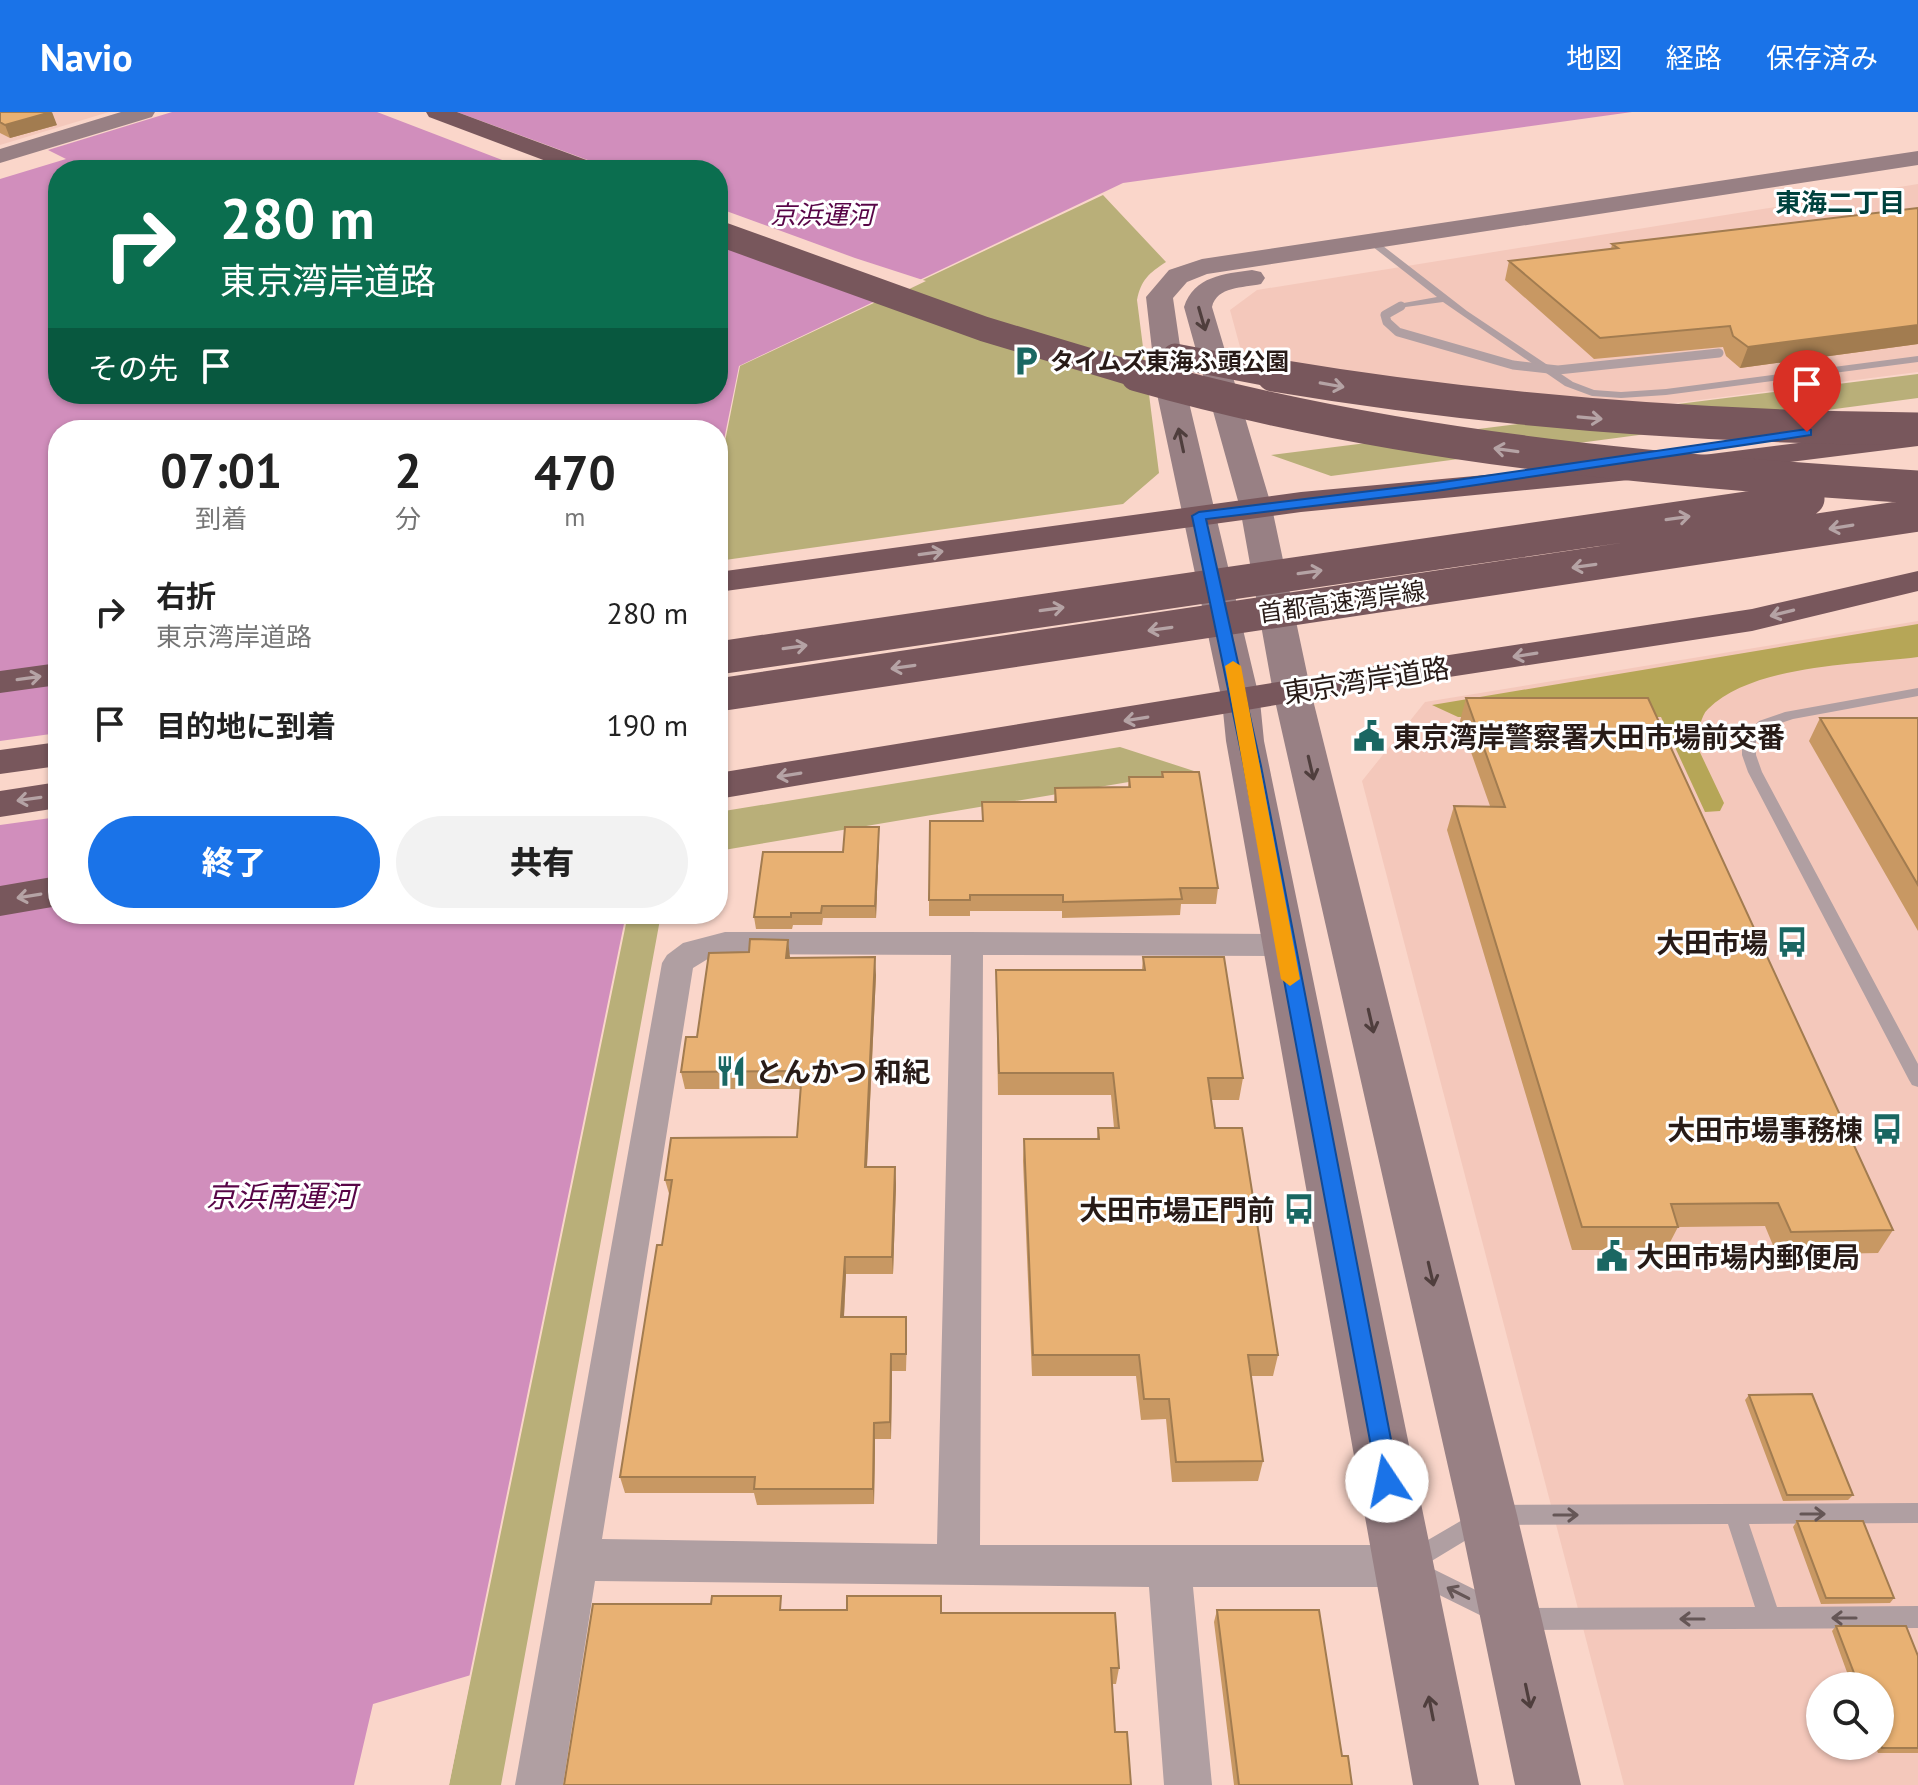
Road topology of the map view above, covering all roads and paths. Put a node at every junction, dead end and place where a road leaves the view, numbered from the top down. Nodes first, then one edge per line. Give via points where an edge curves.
1 (437, 112) edge
2 (130, 114) edge
3 (414, 117) dead end
4 (0, 156) edge
5 (1918, 158) edge
6 (527, 160) edge
7 (565, 160) edge
8 (1918, 172) edge
9 (728, 221) edge
10 (728, 237) edge
11 (1379, 248) junction
12 (1446, 299) junction
13 (1719, 353) edge
14 (1918, 359) edge
15 (1918, 417) edge
16 (1918, 429) edge
17 (1918, 437) edge
18 (1918, 486) edge
19 (1436, 487) junction
20 (1256, 508) junction
21 (1918, 515) edge
22 (1199, 516) junction
23 (728, 581) edge
24 (1918, 581) edge
25 (1918, 588) edge
26 (1858, 595) junction
27 (728, 657) edge
28 (48, 675) edge
29 (0, 682) edge
30 (1292, 692) junction
31 (1918, 692) edge
32 (728, 694) edge
33 (1241, 701) junction
34 (48, 755) edge
35 (0, 762) edge
36 (728, 784) edge
37 (48, 797) edge
38 (0, 804) edge
39 (48, 893) edge
40 (0, 901) edge
41 (967, 943) junction
42 (1284, 945) junction
43 (1918, 1080) edge
44 (1918, 1513) edge
45 (1735, 1514) junction
46 (1488, 1515) junction
47 (577, 1560) junction
48 (958, 1566) junction
49 (1169, 1566) junction
50 (1404, 1566) junction
51 (1918, 1617) edge
52 (1770, 1618) junction
53 (1512, 1619) junction
54 (539, 1785) edge
55 (1188, 1785) edge
56 (1446, 1785) edge
57 (1548, 1785) edge

1 - 7 highway
2 - 4 street
3 - 6 highway
5 - 11 street
8 - 11 street
9 -> 16 highway, bridge via 1026,321 1271,375 1585,417 1752,428
18 -> 10 highway, bridge via 1627,466 1498,450 1305,415 1145,378 1001,335
11 - 12 lane
11 -> 20 street via 1224,282 1199,299
22 -> 11 street via 1167,367 1159,313 1163,290 1178,276 1202,267
12 - 13 lane, bridge via 1401,306 1385,315 1387,322 1398,332 1513,365 1580,370
12 - 14 lane via 1569,384 1592,393 1666,392
15 - 19 highway
17 - 19 highway via 1711,463
27 -> 18 highway, 首都高速湾岸線, bridge
19 - 20 highway
20 - 22 highway
20 - 30 street
21 -> 32 highway, 首都高速湾岸線, bridge
23 -> 22 highway
22 - 33 street
24 - 26 highway, 東京湾岸道路
25 - 26 highway
26 -> 30 highway, 東京湾岸道路 via 1752,620
29 -> 28 highway
30 - 33 highway, 東京湾岸道路
30 -> 46 street
31 - 43 lane via 1777,719 1749,738 1749,755
33 -> 36 highway, 東京湾岸道路
33 - 42 street
34 - 35 highway
37 -> 38 highway
39 -> 40 highway
41 - 42 street
41 - 47 street via 725,943 691,952 678,963
41 - 48 street
42 - 50 street
45 -> 44 lane
46 -> 45 lane
45 - 52 lane
46 - 50 lane
46 - 53 street
47 - 48 street
47 - 54 street
48 - 49 street
49 - 50 street
49 - 55 street
53 -> 50 lane
56 -> 50 street
51 -> 52 lane
52 -> 53 lane
53 -> 57 street

